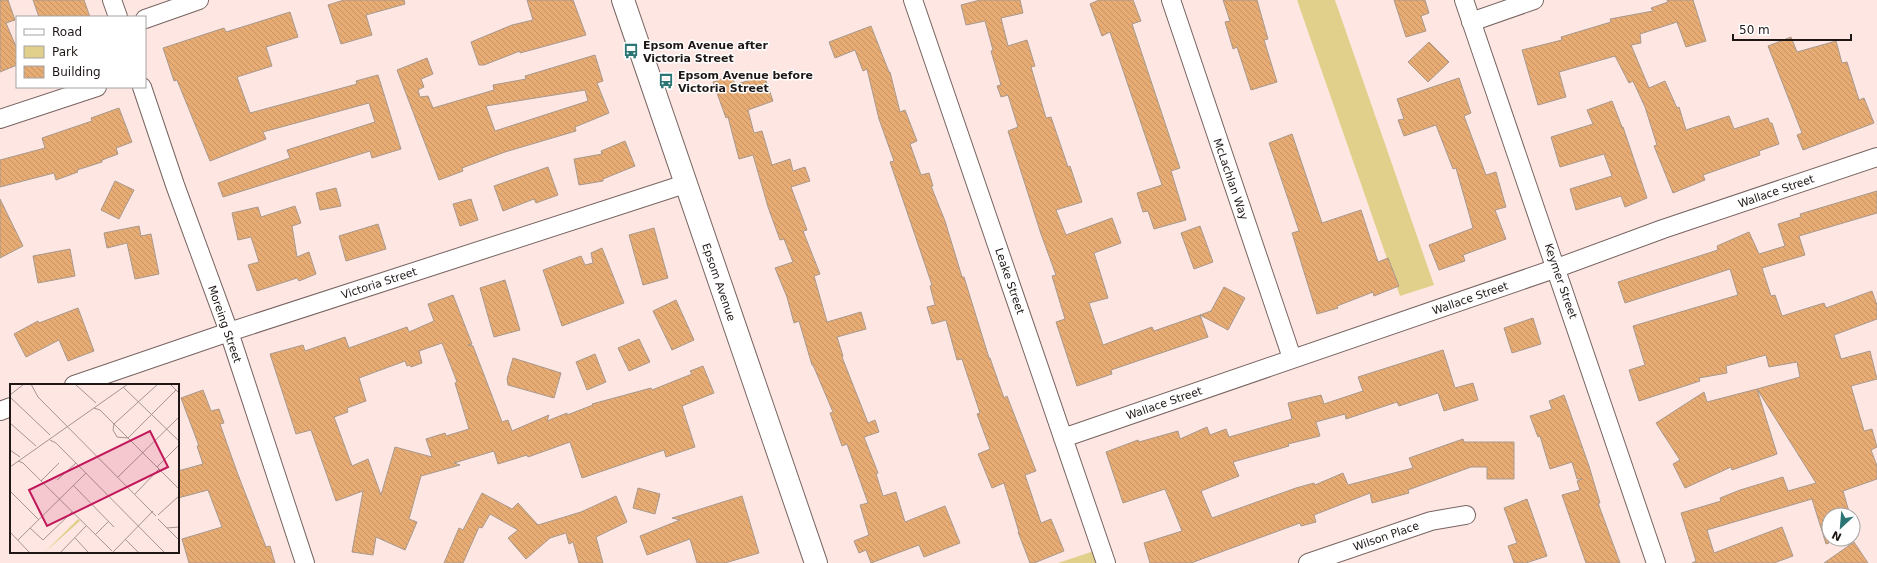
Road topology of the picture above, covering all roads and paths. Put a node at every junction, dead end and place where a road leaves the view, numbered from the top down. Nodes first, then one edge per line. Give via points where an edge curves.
1 (112, 0) edge
2 (199, 0) edge
3 (623, 0) edge
4 (913, 0) edge
5 (1171, 0) edge
6 (1464, 0) edge
7 (1534, 0) edge
8 (118, 16) edge
9 (146, 19) edge
10 (1471, 22) junction
11 (94, 88) edge
12 (142, 88) edge
13 (0, 119) edge
14 (1877, 158) edge
15 (685, 184) junction
16 (1557, 268) junction
17 (229, 332) junction
18 (1292, 358) junction
19 (77, 384) edge
20 (10, 407) edge
21 (0, 411) edge
22 (1063, 438) junction
23 (1466, 515) dead end
24 (305, 563) edge
25 (816, 563) edge
26 (1106, 563) edge
27 (1308, 563) edge
28 (1656, 563) edge

1 - 8 street
2 - 9 street
3 - 15 street, Epsom Avenue
4 - 22 street, Leake Street
5 - 18 street, McLachlan Way
6 - 10 street, Keymer Street
7 - 10 street
10 - 16 street, Keymer Street
11 - 13 street
12 - 17 street, Moreing Street
14 - 16 street, Wallace Street via 1663,229
15 - 17 street, Victoria Street
15 - 25 street, Epsom Avenue via 773,432
16 - 18 street, Wallace Street
16 - 28 street, Keymer Street
17 - 19 street, Victoria Street
17 - 24 street, Moreing Street
18 - 22 street, Wallace Street
20 - 21 street
22 - 26 street, Leake Street
23 - 27 street, Wilson Place via 1431,521

